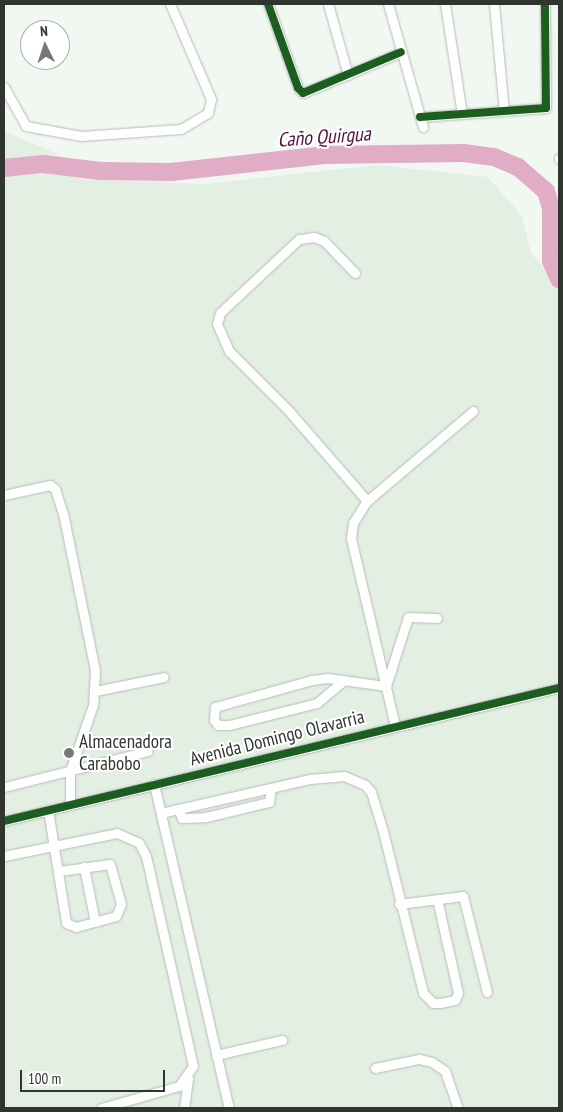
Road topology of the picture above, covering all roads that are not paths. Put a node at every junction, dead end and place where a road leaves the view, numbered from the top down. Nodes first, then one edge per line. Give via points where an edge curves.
1 (170, 4) edge
2 (268, 4) edge
3 (328, 4) edge
4 (388, 4) edge
5 (445, 4) edge
6 (494, 4) edge
7 (545, 4) edge
8 (401, 52) junction
9 (348, 75) junction
10 (4, 87) edge
11 (504, 111) junction
12 (462, 114) junction
13 (355, 273) dead end
14 (473, 410) dead end
15 (4, 495) edge
16 (366, 501) junction
17 (436, 618) dead end
18 (164, 676) dead end
19 (343, 681) junction
20 (386, 686) junction
21 (559, 688) edge
22 (95, 691) junction
23 (395, 726) junction
24 (148, 751) dead end
25 (70, 771) junction
26 (154, 784) junction
27 (4, 787) edge
28 (271, 788) junction
29 (70, 804) junction
30 (178, 809) junction
31 (48, 810) junction
32 (161, 813) junction
33 (4, 821) edge
34 (55, 843) junction
35 (4, 856) edge
36 (84, 867) junction
37 (59, 871) junction
38 (437, 899) junction
39 (399, 904) junction
40 (95, 922) junction
41 (487, 992) dead end
42 (282, 1040) dead end
43 (216, 1055) junction
44 (375, 1068) dead end
45 (188, 1078) junction
46 (101, 1108) edge
47 (184, 1108) edge
48 (229, 1108) edge
49 (458, 1108) edge

1 - 10 street via 211,99 208,113 181,129 81,136 26,126
2 - 9 street via 300,91 308,92
3 - 9 street
4 - 8 street
5 - 12 street
6 - 11 street
7 - 11 street via 548,104 540,111
8 - 9 street
8 - 12 street via 421,122
11 - 12 street
13 - 16 street via 324,241 314,237 299,239 220,313 217,324 229,351 288,410
14 - 16 street
15 - 22 street via 43,484 55,489 95,670
16 - 20 street via 353,524 351,538
17 - 20 street via 408,617
18 - 22 street
19 - 19 street via 328,678 312,680 215,707 214,720 218,725 229,725 317,703
19 - 20 street
20 - 23 street
21 - 23 street, Avenida Domingo Olavarria
22 - 25 street via 90,720
23 - 26 street, Avenida Domingo Olavarria
24 - 25 street
25 - 27 street
25 - 29 street
26 - 29 street, Avenida Domingo Olavarria
26 - 32 street
28 - 30 street
28 - 30 street via 268,802 206,817 182,818
28 - 39 street via 344,776 364,785 371,792 381,824
29 - 31 street, Avenida Domingo Olavarria
30 - 32 street
31 - 33 street, Avenida Domingo Olavarria
31 - 34 street
32 - 43 street
34 - 35 street
34 - 37 street
34 - 45 street via 118,833 139,843 154,888 190,1050 193,1066
36 - 37 street
36 - 40 street
36 - 40 street via 110,864 121,904 116,916
37 - 40 street via 66,923 76,926
38 - 39 street
38 - 39 street via 458,993 455,1000 440,1003 433,1003 423,993
38 - 41 street via 460,894 465,898
42 - 43 street
43 - 48 street
44 - 49 street via 420,1059 432,1062 445,1071
45 - 46 street via 155,1095
45 - 47 street

